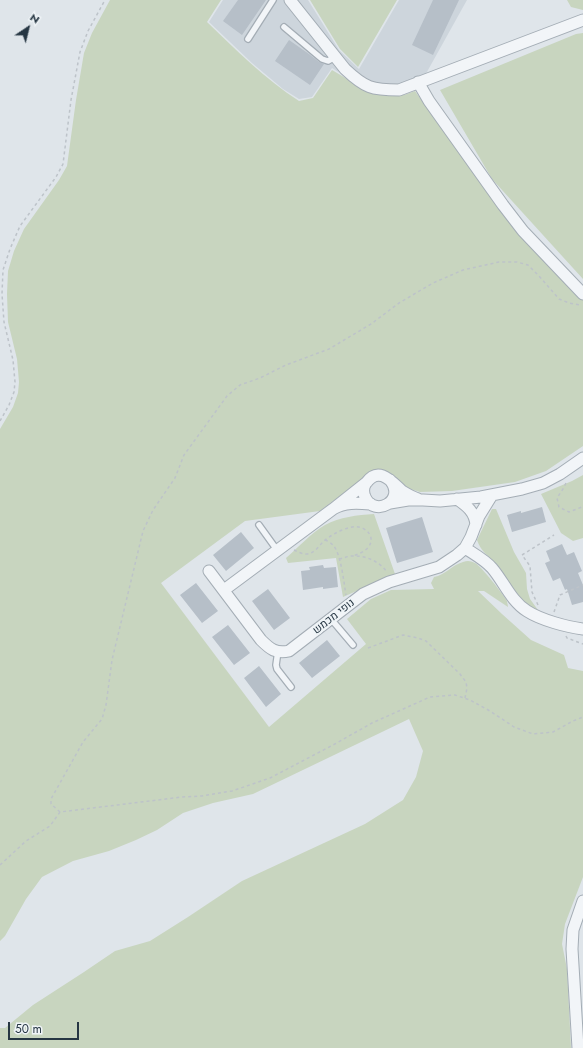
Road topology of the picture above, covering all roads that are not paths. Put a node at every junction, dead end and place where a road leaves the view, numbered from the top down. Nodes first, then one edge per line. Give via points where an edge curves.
1 (273, 0) edge
2 (290, 0) edge
3 (583, 20) edge
4 (284, 27) dead end
5 (248, 39) dead end
6 (336, 57) junction
7 (418, 82) junction
8 (583, 294) edge
9 (583, 458) edge
10 (390, 480) junction
11 (367, 481) junction
12 (492, 495) junction
13 (457, 499) junction
14 (423, 500) junction
15 (390, 503) junction
16 (371, 504) junction
17 (333, 509) junction
18 (259, 525) dead end
19 (476, 525) junction
20 (465, 548) junction
21 (277, 550) junction
22 (208, 571) dead end
23 (224, 590) junction
24 (331, 619) junction
25 (583, 629) edge
26 (353, 645) dead end
27 (278, 651) junction
28 (291, 687) dead end
29 (583, 901) edge
30 (577, 950) edge
31 (580, 1035) edge
32 (578, 1048) edge

1 - 5 lane
2 - 6 street
3 - 7 street
4 - 6 lane via 322,59 328,61
6 - 7 street via 355,78 373,88 399,90
7 - 8 street via 502,205
9 - 12 street via 543,483
10 - 11 street via 381,475
10 - 14 street via 402,491
10 - 15 street via 395,488 395,494
11 - 16 street via 364,491
11 - 17 street
12 - 13 street
12 - 19 street, נופי מכמש
13 - 14 street
13 - 19 street via 466,505 475,518
14 - 15 street
15 - 16 street via 381,507
16 - 17 street via 350,503
17 - 21 street
18 - 21 lane
19 - 20 street, נופי מכמש
20 - 24 street, נופי מכמש via 439,567 389,582 363,594
20 - 25 street via 487,562 512,597 526,611 552,622
21 - 23 street
22 - 23 street
23 - 27 street via 261,640
24 - 26 lane
24 - 27 street, נופי מכמש via 289,651
27 - 28 lane via 277,669
29 - 30 street via 573,930
30 - 31 street
31 - 32 street

